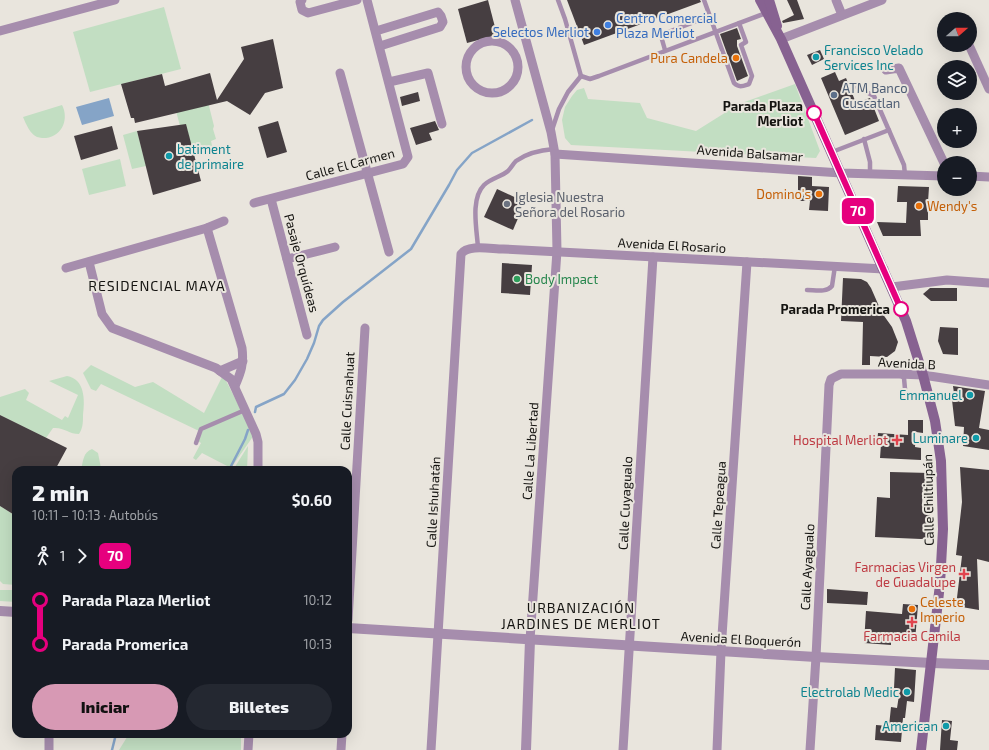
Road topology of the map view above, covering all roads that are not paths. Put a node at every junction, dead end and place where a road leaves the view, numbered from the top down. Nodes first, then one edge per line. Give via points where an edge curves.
1 (115, 0) edge
2 (302, 0) edge
3 (357, 0) edge
4 (368, 0) edge
5 (515, 0) edge
6 (558, 0) edge
7 (704, 0) edge
8 (760, 0) edge
9 (769, 0) edge
10 (836, 0) edge
11 (882, 0) edge
12 (766, 13) junction
13 (842, 15) junction
14 (710, 16) junction
15 (739, 23) junction
16 (0, 31) edge
17 (376, 31) junction
18 (716, 32) junction
19 (781, 39) junction
20 (380, 46) junction
21 (665, 50) junction
22 (972, 52) edge
23 (529, 53) junction
24 (516, 57) junction
25 (886, 70) dead end
26 (340, 73) dead end
27 (581, 76) junction
28 (389, 82) junction
29 (857, 87) dead end
30 (989, 89) edge
31 (442, 124) dead end
32 (889, 130) junction
33 (551, 132) junction
34 (864, 139) junction
35 (555, 151) junction
36 (832, 152) junction
37 (941, 156) edge
38 (368, 173) junction
39 (841, 173) junction
40 (870, 174) junction
41 (905, 175) junction
42 (937, 176) edge
43 (977, 176) edge
44 (989, 177) edge
45 (271, 199) junction
46 (254, 203) dead end
47 (224, 221) dead end
48 (207, 228) junction
49 (335, 247) dead end
50 (478, 248) junction
51 (557, 251) junction
52 (389, 252) dead end
53 (460, 254) joint
54 (653, 257) junction
55 (287, 259) junction
56 (89, 262) junction
57 (747, 262) junction
58 (834, 266) junction
59 (66, 268) dead end
60 (884, 269) junction
61 (989, 282) edge
62 (892, 287) junction
63 (807, 290) dead end
64 (364, 328) dead end
65 (307, 335) dead end
66 (244, 361) junction
67 (220, 371) junction
68 (899, 374) junction
69 (924, 375) junction
70 (829, 385) joint
71 (989, 385) edge
72 (235, 386) junction
73 (905, 389) dead end
74 (245, 410) junction
75 (196, 443) dead end
76 (258, 466) edge
77 (352, 547) edge
78 (0, 611) edge
79 (12, 612) edge
80 (352, 628) edge
81 (439, 634) junction
82 (530, 640) junction
83 (630, 646) junction
84 (721, 651) junction
85 (816, 657) junction
86 (932, 663) junction
87 (989, 665) edge
88 (49, 738) edge
89 (249, 738) edge
90 (342, 738) edge
91 (49, 750) edge
92 (248, 750) edge
93 (341, 750) edge
94 (431, 750) edge
95 (526, 750) edge
96 (623, 750) edge
97 (717, 750) edge
98 (810, 750) edge
99 (921, 750) edge

1 - 16 street
2 - 3 street via 302,10 308,13
4 - 17 street, Calle El Carmen
5 - 23 street, Calle La Libertad
6 - 27 lane
7 - 14 lane
8 - 12 main road, Calle Chiltiupán
9 - 19 main road, Calle Chiltiupán
10 - 13 street
11 - 13 street
12 - 15 lane
12 - 19 main road, Calle Chiltiupán
13 - 19 street
14 - 18 lane
14 - 21 lane via 662,34
15 - 18 lane
15 - 18 lane via 746,42 741,45 752,76 749,84 745,86 737,86 734,83
17 - 20 street, Calle El Carmen
17 - 20 street via 438,12 443,22 440,27
18 - 21 lane
19 - 36 main road, Calle Chiltiupán
20 - 28 street, Calle El Carmen
21 - 27 lane via 599,76
22 - 30 street
23 - 24 street
23 - 33 street, Calle La Libertad
24 - 24 street via 506,45 489,41 481,43 474,48 466,64 470,80 479,89 490,93 499,92 512,83 516,75
25 - 37 street via 899,68
26 - 38 street
27 - 33 lane via 568,92
28 - 31 street via 428,73
28 - 38 street, Calle El Carmen via 408,157 403,164
29 - 32 lane via 874,96
32 - 34 lane
32 - 41 lane via 904,164
33 - 35 street, Calle La Libertad
34 - 36 lane
34 - 40 lane via 870,162
35 - 39 street, Avenida Balsamar
35 - 50 lane via 543,150 526,156 515,162 502,175 492,178 483,185 477,196 475,214
35 - 51 street, Calle La Libertad
36 - 39 main road, Calle Chiltiupán
38 - 45 street, Calle El Carmen
38 - 52 street
39 - 40 street, Avenida Balsamar
39 - 60 main road, Calle Chiltiupán
40 - 41 street, Avenida Balsamar
41 - 42 street, Avenida Balsamar
43 - 44 street
45 - 46 street, Calle El Carmen
45 - 55 street, Pasaje Orquídeas
47 - 48 street
48 - 56 street
48 - 66 street
49 - 55 street
50 - 51 street, Avenida El Rosario
50 - 53 street, Avenida El Rosario via 466,249
51 - 54 street, Avenida El Rosario
51 - 82 street, Calle La Libertad
53 - 81 street, Calle Ishuhatán
54 - 57 street, Avenida El Rosario
54 - 83 street, Calle Cuyagualo
55 - 65 street, Pasaje Orquídeas
56 - 59 street
56 - 67 street via 102,314 112,328
57 - 58 street, Avenida El Rosario
57 - 84 street, Calle Tepeagua
58 - 60 street, Avenida El Rosario
58 - 63 lane via 830,289
60 - 62 main road, Calle Chiltiupán
61 - 62 street via 947,280
62 - 69 main road, Calle Chiltiupán
64 - 77 street, Calle Cuisnahuat
66 - 67 street
66 - 72 street
67 - 72 street via 231,379
68 - 69 street, Avenida B
68 - 70 street, Avenida B via 841,374 831,379
68 - 73 lane via 904,378
69 - 71 street, Avenida B
69 - 86 main road, Calle Chiltiupán via 935,420 943,482 940,584
70 - 85 street, Calle Ayagualo
72 - 74 street
74 - 75 lane via 202,429
74 - 76 street via 258,442
78 - 79 street
80 - 81 street, Avenida El Boquerón
81 - 82 street, Avenida El Boquerón
81 - 94 street, Calle Ishuhatán
82 - 83 street, Avenida El Boquerón
82 - 95 street, Calle La Libertad
83 - 84 street, Avenida El Boquerón
83 - 96 street, Calle Cuyagualo
84 - 85 street, Avenida El Boquerón
84 - 97 street, Calle Tepeagua
85 - 86 street, Avenida El Boquerón
85 - 98 street, Calle Ayagualo
86 - 87 street, Avenida El Boquerón
86 - 99 main road, Calle Chiltiupán
88 - 91 street
89 - 92 street
90 - 93 street

